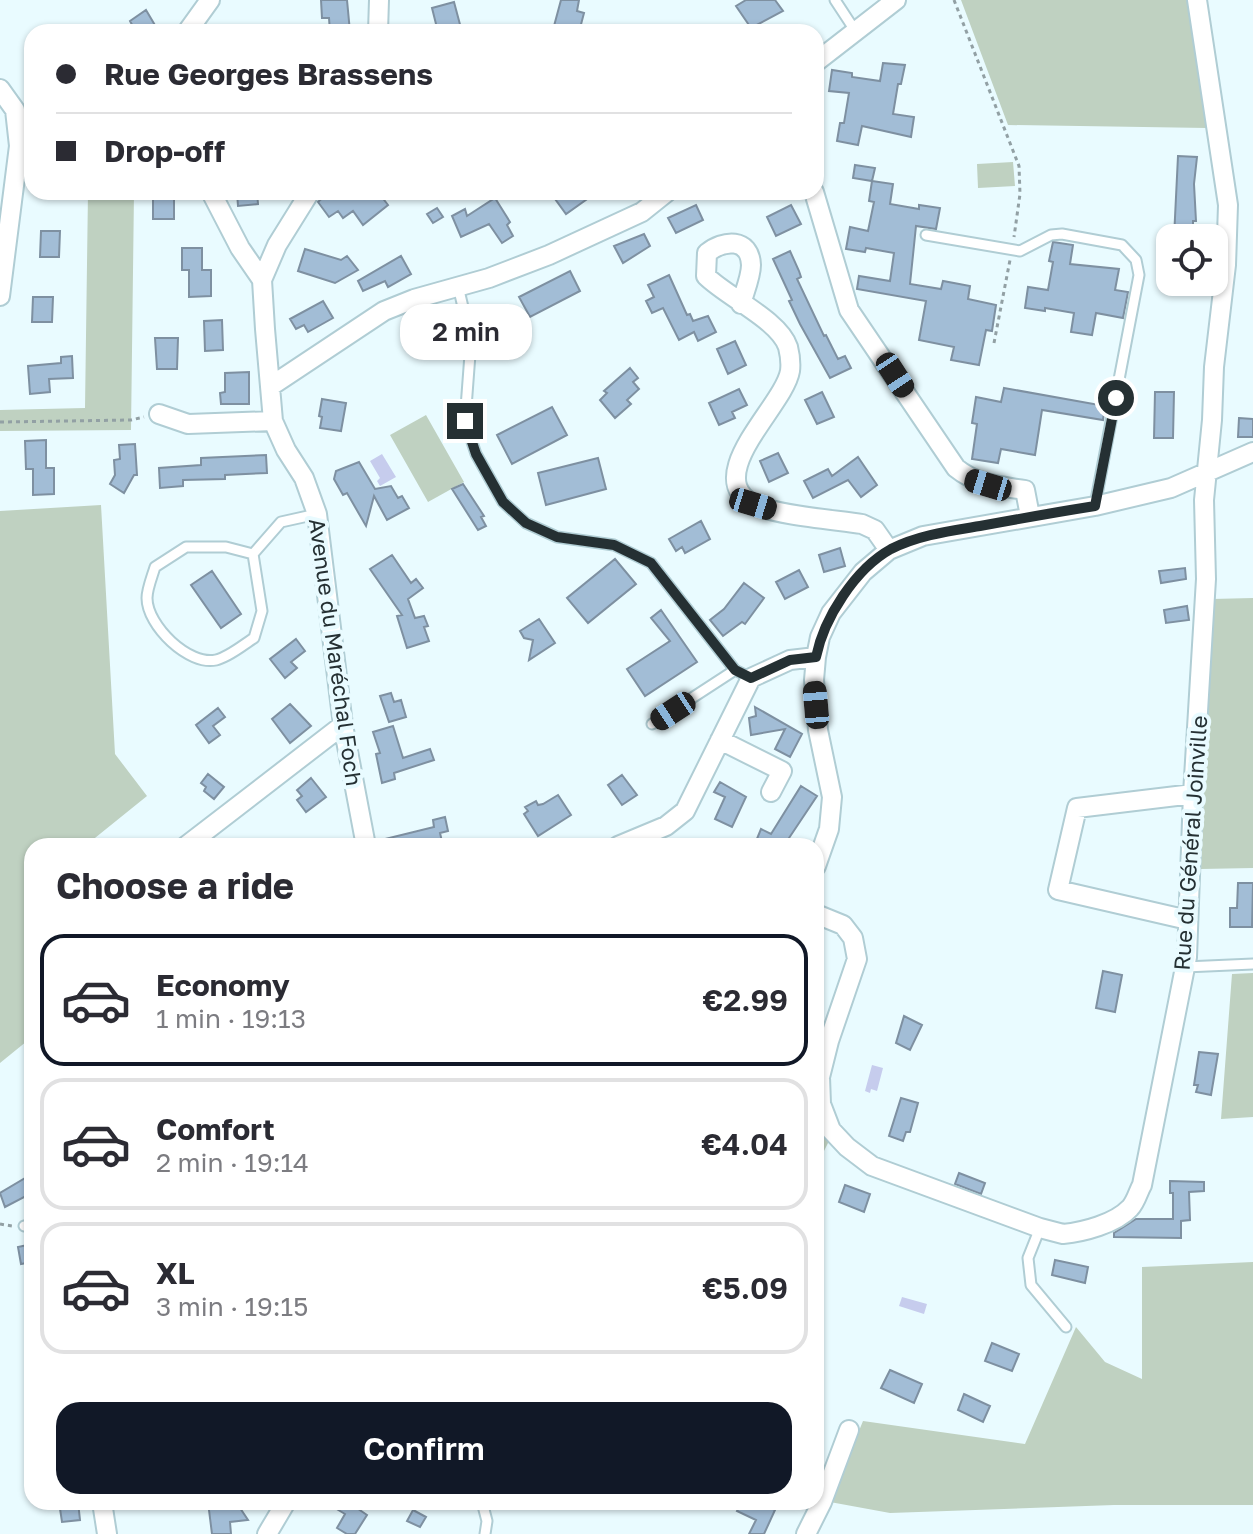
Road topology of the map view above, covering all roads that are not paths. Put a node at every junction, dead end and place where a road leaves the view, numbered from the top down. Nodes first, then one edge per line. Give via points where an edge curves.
1 (210, 0) edge
2 (379, 0) edge
3 (835, 0) edge
4 (896, 0) edge
5 (1197, 0) edge
6 (193, 24) edge
7 (378, 24) edge
8 (856, 32) junction
9 (824, 56) edge
10 (0, 89) edge
11 (23, 108) edge
12 (215, 200) edge
13 (305, 200) edge
14 (657, 200) edge
15 (816, 200) edge
16 (926, 235) dead end
17 (262, 280) junction
18 (458, 286) junction
19 (0, 296) edge
20 (741, 304) dead end
21 (271, 386) junction
22 (159, 414) road end
23 (273, 421) junction
24 (1253, 452) edge
25 (1206, 472) junction
26 (1095, 506) junction
27 (317, 514) junction
28 (1030, 516) junction
29 (889, 550) junction
30 (253, 554) junction
31 (816, 657) junction
32 (743, 674) junction
33 (652, 724) dead end
34 (343, 725) junction
35 (720, 740) junction
36 (771, 792) dead end
37 (1193, 794) junction
38 (196, 838) edge
39 (364, 838) edge
40 (646, 838) edge
41 (824, 843) edge
42 (824, 917) edge
43 (1188, 920) junction
44 (1253, 964) edge
45 (1185, 967) junction
46 (824, 1061) edge
47 (824, 1112) edge
48 (1040, 1228) junction
49 (1066, 1327) dead end
50 (849, 1430) dead end
51 (824, 1497) edge
52 (103, 1510) edge
53 (281, 1510) edge
54 (484, 1510) edge
55 (818, 1510) edge
56 (107, 1534) edge
57 (267, 1534) edge
58 (485, 1534) edge
59 (806, 1534) edge

1 - 6 street
2 - 7 street
3 - 8 lane
4 - 8 street
5 - 25 street, Rue du Général Joinville via 1228,205
8 - 9 street
10 - 11 street
11 - 19 street
12 - 17 street
13 - 17 street, Avenue du Maréchal Foch
14 - 18 street via 605,231
15 - 28 street via 855,321 956,468 988,485 1025,490
16 - 26 lane via 1020,251 1062,234 1122,245 1138,266
17 - 21 street, Avenue du Maréchal Foch
18 - 21 street via 384,311
18 - 32 lane via 471,341 465,421 476,454 503,502 526,523 557,537 614,545 651,563
20 - 29 street via 780,332 791,359 784,386 736,470 743,494 771,510 862,524 875,530
21 - 23 street, Avenue du Maréchal Foch
22 - 23 street via 188,424
23 - 27 street, Avenue du Maréchal Foch
24 - 25 street
25 - 26 street via 1171,488
25 - 37 street, Rue du Général Joinville via 1206,579
26 - 28 street
27 - 30 lane via 281,522
27 - 34 street, Avenue du Maréchal Foch
28 - 29 street via 923,536
29 - 31 street via 863,572 831,613
30 - 30 lane via 226,547 186,547 155,567 147,599 155,623 173,644 201,661 218,660 254,638 262,611
31 - 32 street
31 - 41 street via 818,730 832,797
32 - 33 lane
32 - 35 street
34 - 38 street
34 - 39 street, Avenue du Maréchal Foch
35 - 36 street via 782,771
35 - 40 street via 685,811
37 - 43 street, Rue du Général Joinville
37 - 43 street via 1077,808 1058,890
42 - 46 street, Rue du Général Joinville via 843,925 853,938 857,959
43 - 45 street, Rue du Général Joinville
44 - 45 lane
45 - 48 street, Rue du Général Joinville via 1136,1199 1118,1216 1079,1232
47 - 48 street, Rue du Général Joinville via 831,1130 872,1166
48 - 49 lane via 1028,1258 1031,1285
50 - 51 street
52 - 56 street
53 - 57 street
54 - 58 lane
55 - 59 street

